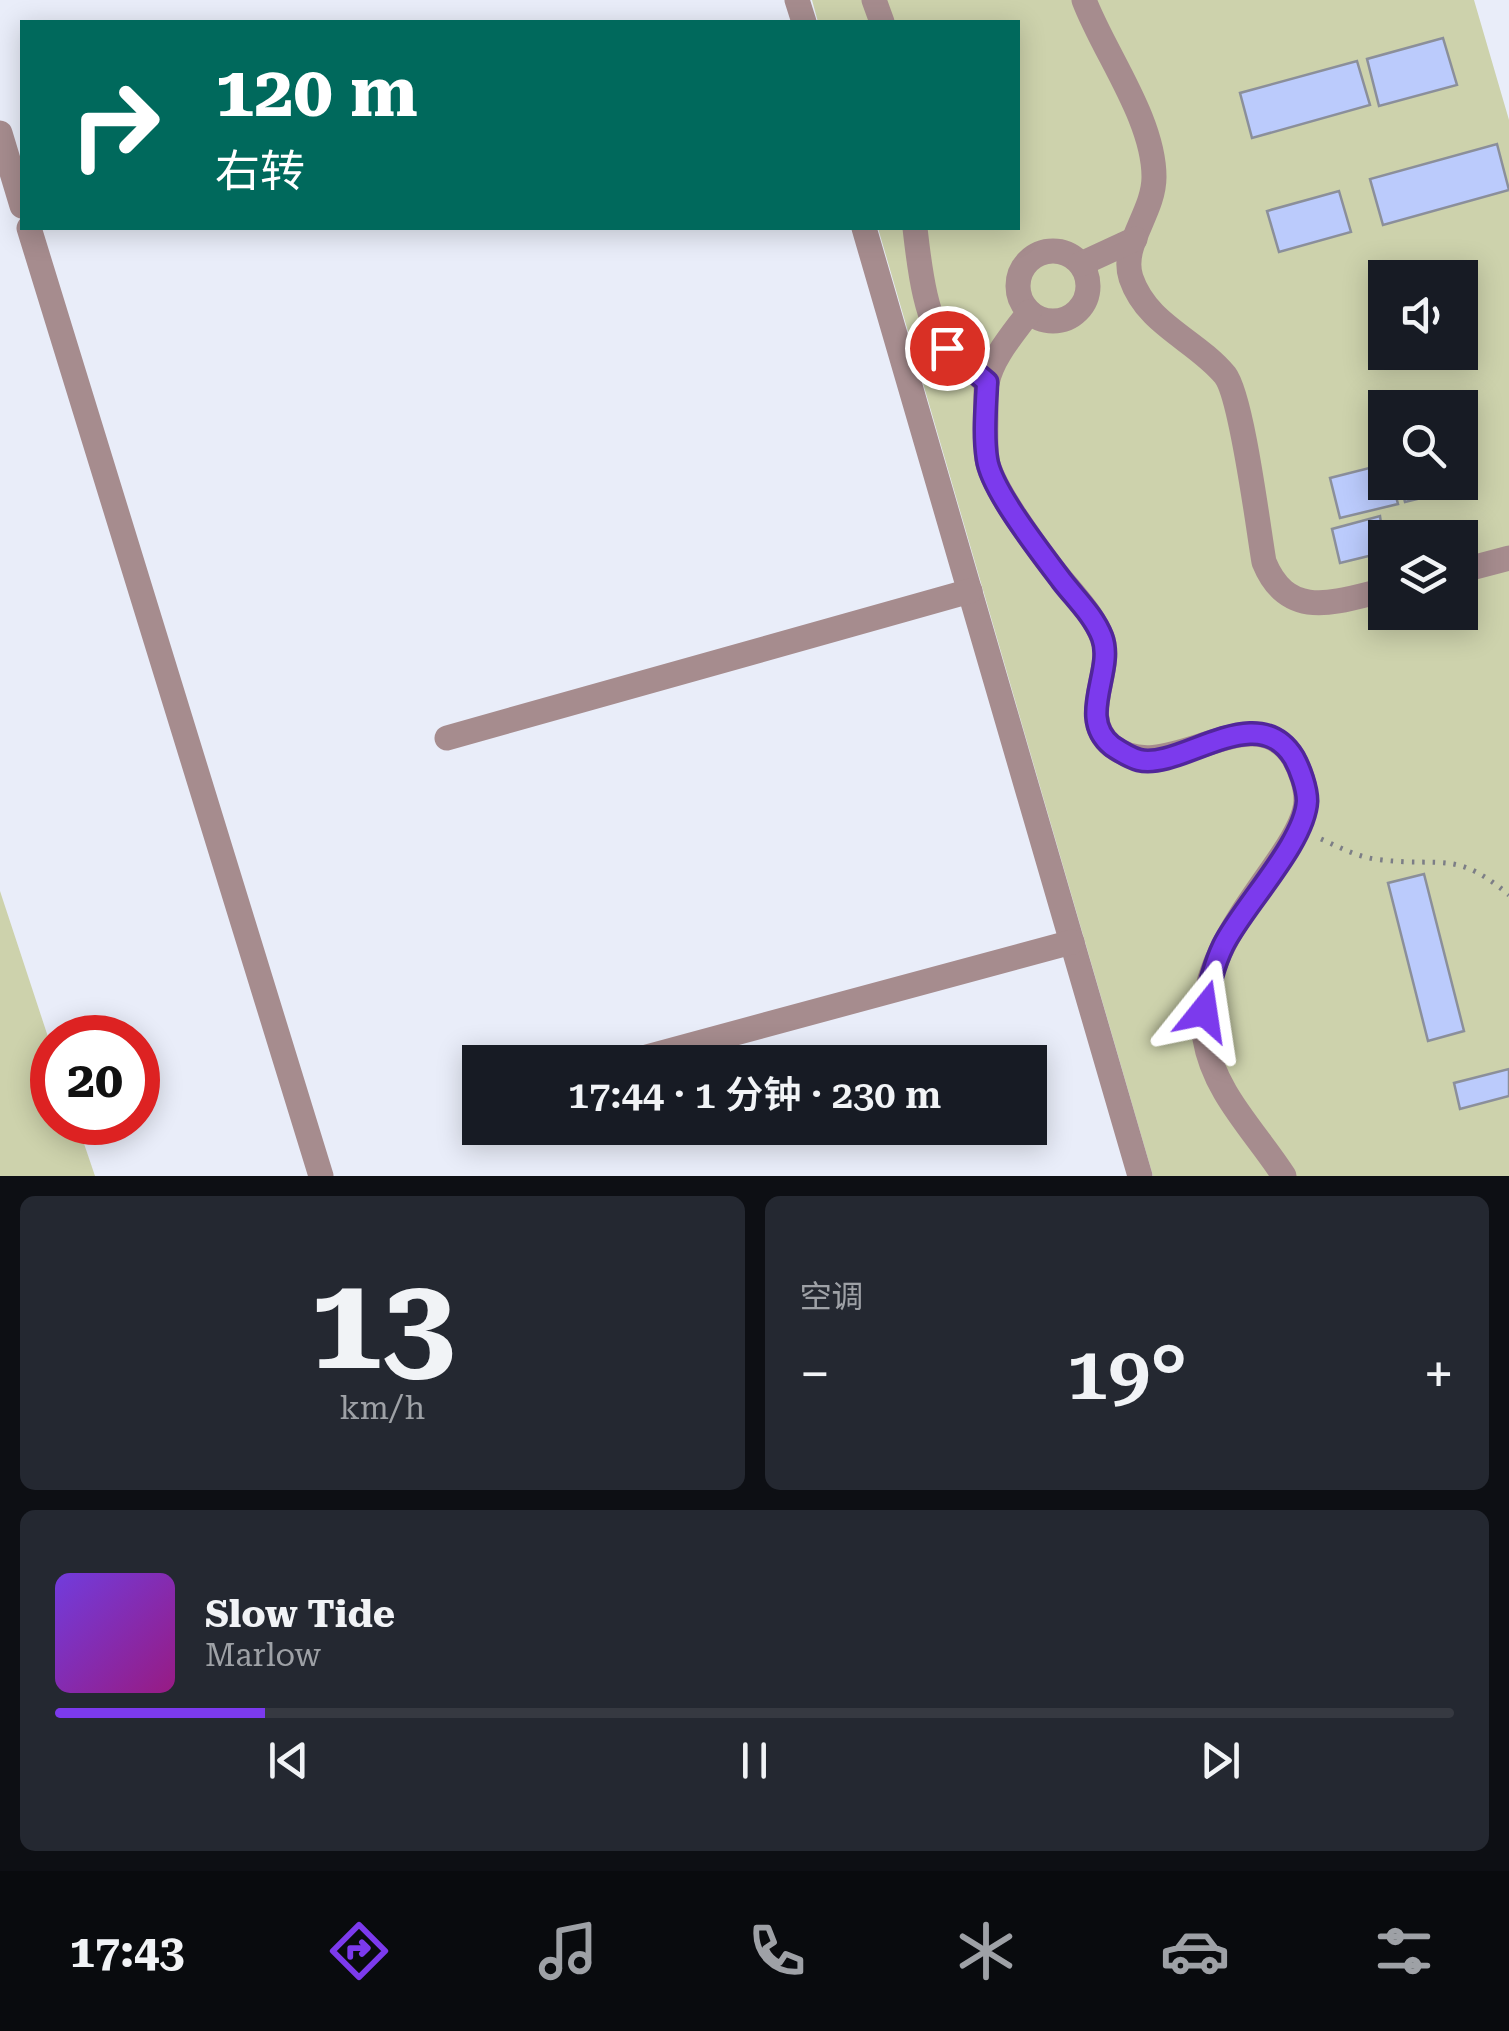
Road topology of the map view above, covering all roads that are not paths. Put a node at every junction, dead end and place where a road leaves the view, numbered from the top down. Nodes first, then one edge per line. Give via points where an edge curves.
1 (1084, 0) edge
2 (0, 134) edge
3 (20, 199) edge
4 (30, 230) edge
5 (865, 230) edge
6 (915, 230) edge
7 (1135, 240) junction
8 (1082, 264) junction
9 (1029, 312) junction
10 (987, 382) junction
11 (1509, 558) edge
12 (1478, 566) edge
13 (970, 591) junction
14 (1368, 593) edge
15 (447, 738) dead end
16 (1072, 942) junction
17 (691, 1045) edge
18 (321, 1176) edge
19 (1140, 1176) edge
20 (1284, 1176) edge

1 - 7 lane via 1152,158 1149,211
2 - 3 lane
4 - 18 lane
5 - 13 lane
6 - 10 lane via 936,328 947,348
7 - 8 lane
7 - 14 lane via 1127,254 1141,300 1228,378 1272,582 1298,601
8 - 9 lane via 1089,287 1081,308 1051,321
8 - 9 lane via 1059,250 1024,265 1018,277
9 - 10 lane
10 - 20 lane via 987,462 994,481 1104,642 1096,709 1110,745 1140,760 1262,734 1284,744 1296,760 1307,803 1224,944 1204,1011 1206,1041 1224,1094
11 - 12 lane
13 - 15 lane
13 - 16 lane
16 - 17 lane
16 - 19 lane

